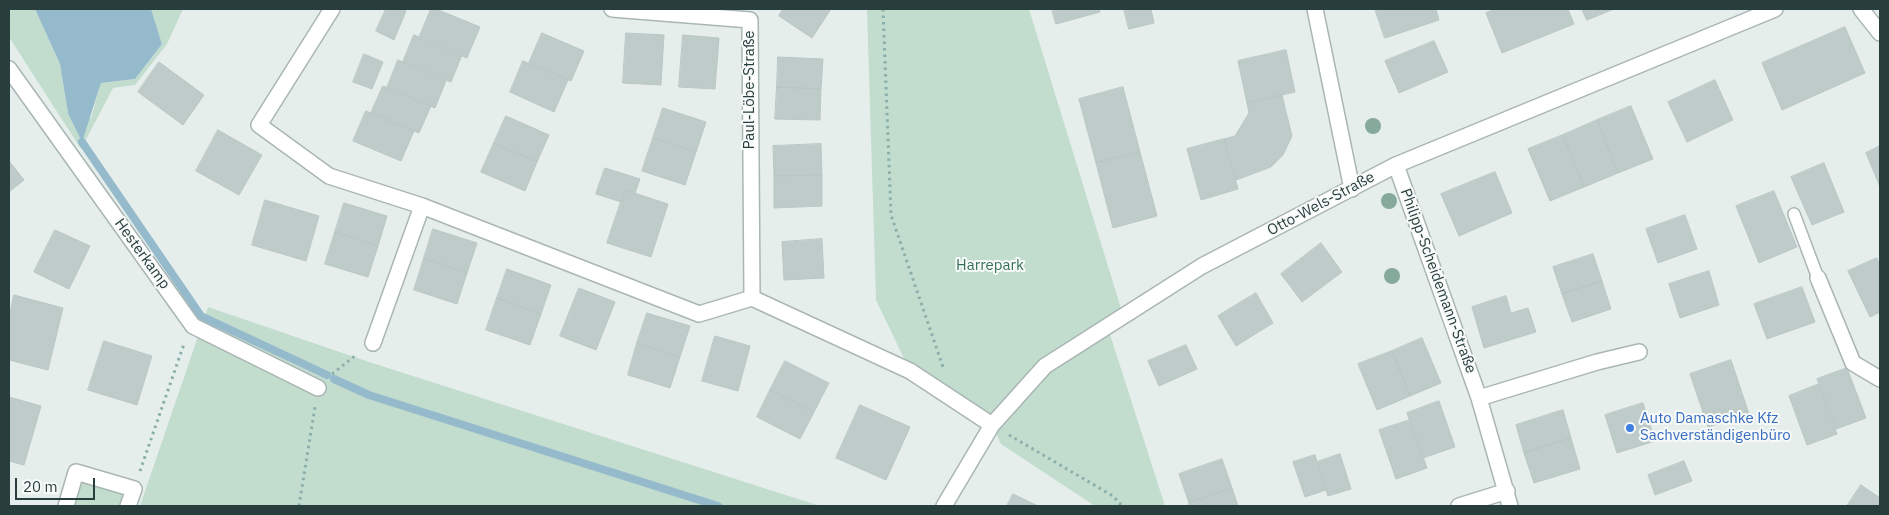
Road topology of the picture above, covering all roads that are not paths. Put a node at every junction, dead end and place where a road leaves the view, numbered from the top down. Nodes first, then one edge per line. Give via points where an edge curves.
1 (332, 9) edge
2 (612, 9) edge
3 (1315, 9) edge
4 (1775, 9) edge
5 (1861, 9) edge
6 (1880, 33) edge
7 (9, 69) edge
8 (1396, 165) junction
9 (1352, 188) junction
10 (422, 206) junction
11 (1794, 214) dead end
12 (1818, 278) joint
13 (752, 298) junction
14 (373, 343) road end
15 (1639, 352) dead end
16 (1880, 379) edge
17 (318, 388) road end
18 (1479, 398) junction
19 (992, 425) junction
20 (1507, 490) junction
21 (66, 506) edge
22 (128, 506) edge
23 (944, 506) edge
24 (1459, 506) edge
25 (1510, 506) edge

1 - 10 street via 258,125 329,176
2 - 13 street, Paul-Löbe-Straße via 750,20
3 - 9 street
4 - 8 street, Otto-Wels-Straße
5 - 6 street
7 - 17 street, Hesterkamp via 193,326
8 - 9 street, Otto-Wels-Straße
8 - 18 street, Philipp-Scheidemann-Straße
9 - 19 street, Otto-Wels-Straße via 1202,266 1107,325 1046,366
10 - 13 street via 699,314
10 - 14 street
11 - 12 lane
12 - 16 street via 1853,362
13 - 19 street via 910,371
15 - 18 street
18 - 20 street, Philipp-Scheidemann-Straße
19 - 23 street, Otto-Wels-Straße
20 - 24 street
20 - 25 street, Philipp-Scheidemann-Straße
21 - 22 street via 76,472 134,489

